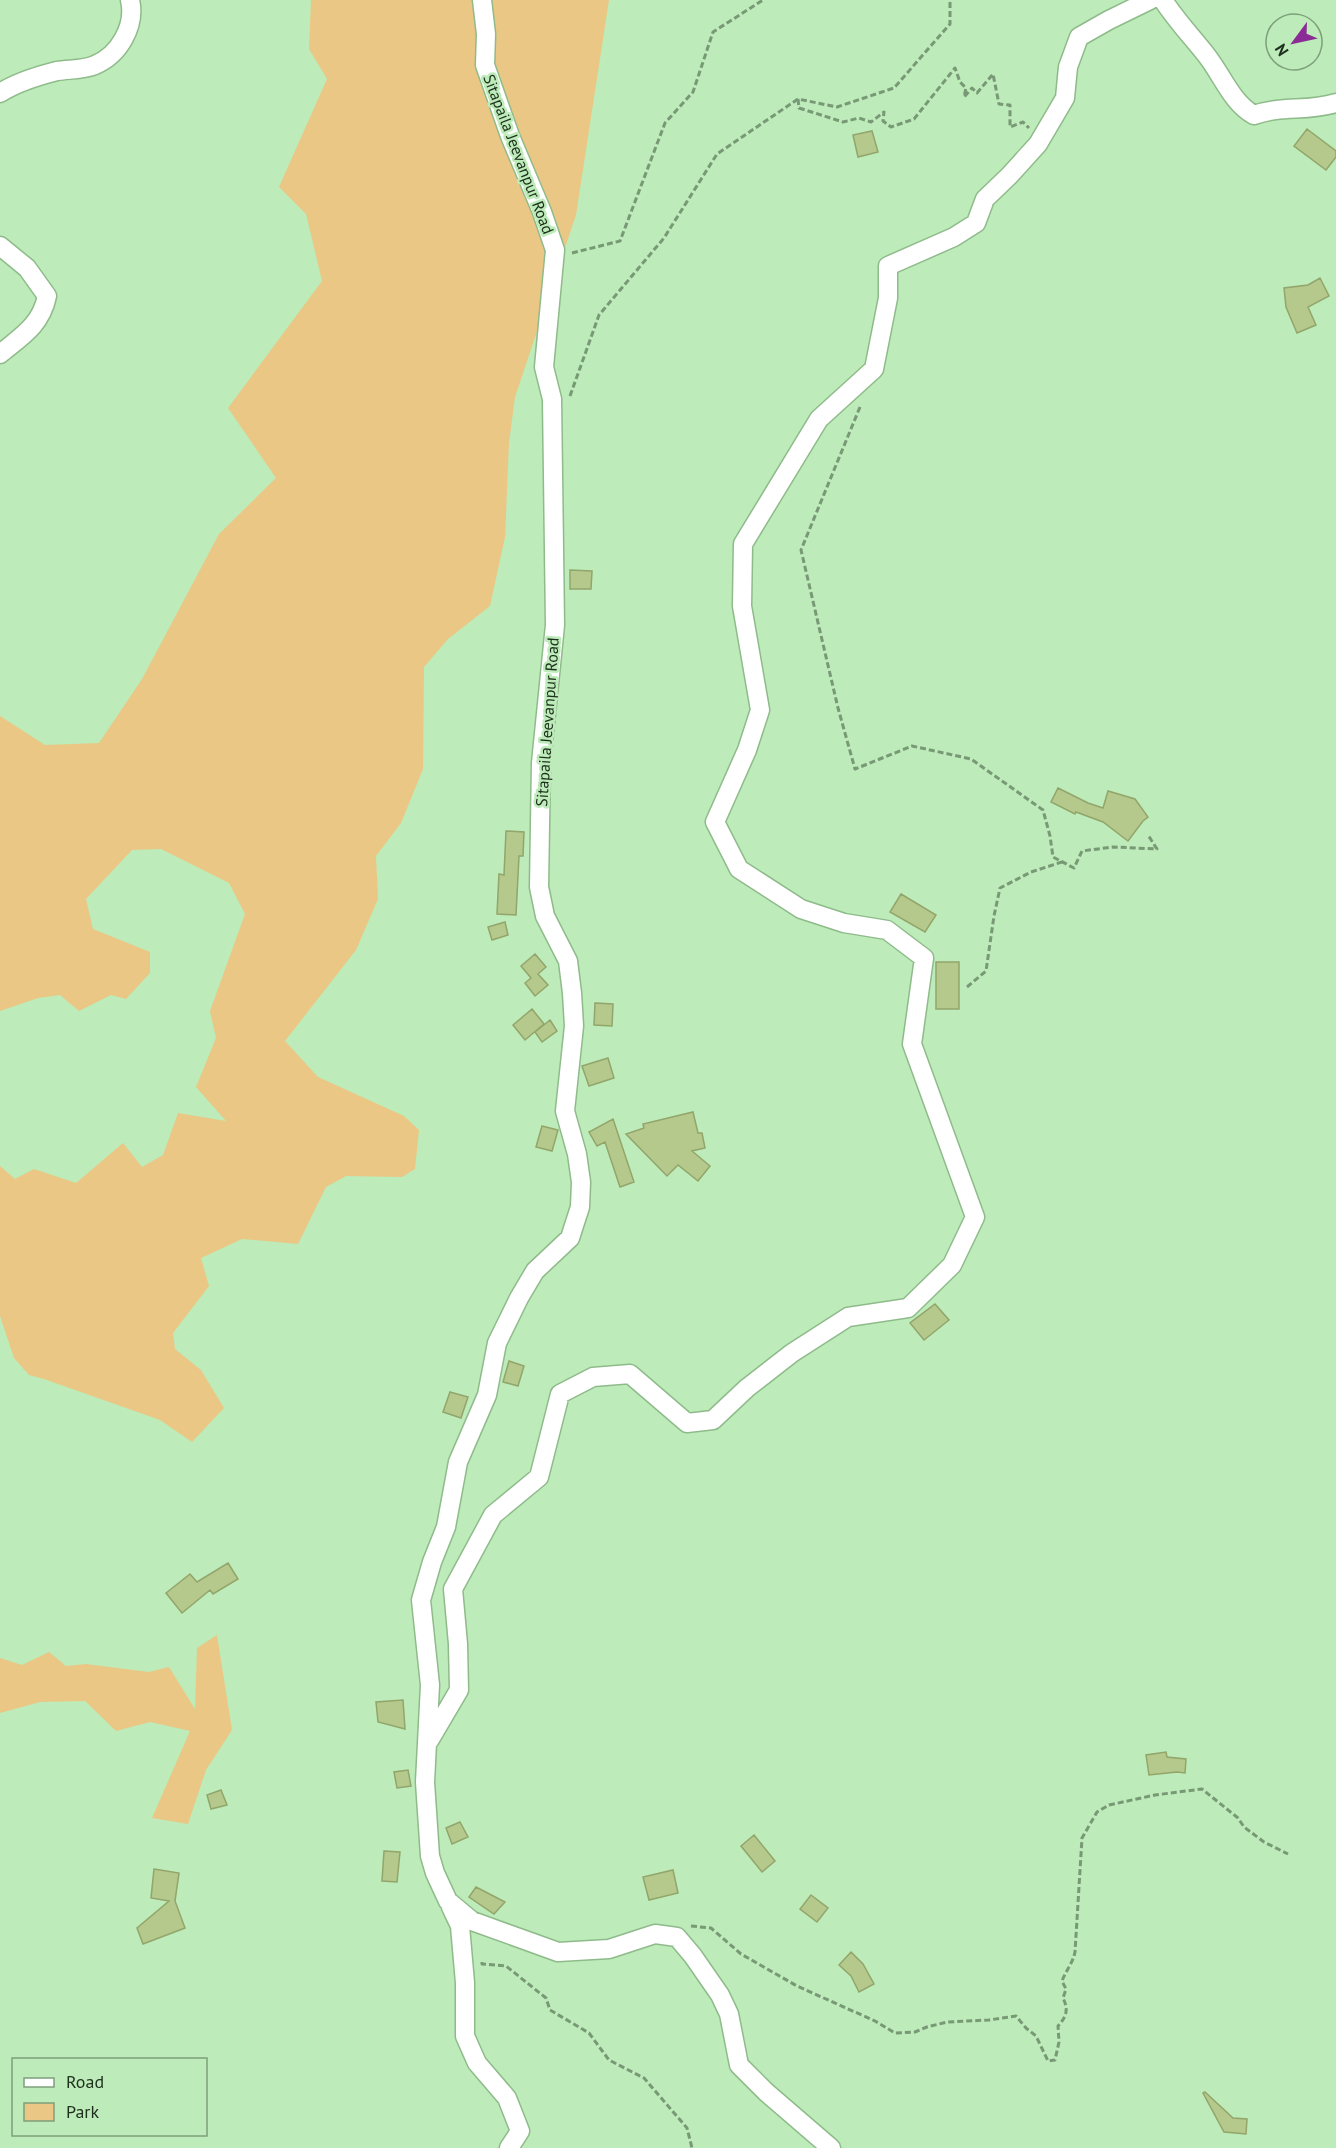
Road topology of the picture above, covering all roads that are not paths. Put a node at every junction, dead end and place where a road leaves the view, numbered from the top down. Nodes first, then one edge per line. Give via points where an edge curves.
1 (130, 0) edge
2 (482, 0) edge
3 (1150, 0) edge
4 (1163, 0) edge
5 (0, 93) edge
6 (1336, 104) edge
7 (0, 246) edge
8 (0, 354) edge
9 (428, 1742) junction
10 (448, 1901) junction
11 (509, 2148) edge
12 (831, 2148) edge

1 - 5 street via 132,10 125,38 103,59 94,65 14,84
2 - 9 street, Sitapaila Jeevanpur Road via 485,64 555,250 544,367 552,399 555,625 541,763 539,887 545,916 568,962 574,1026 565,1111 581,1182 580,1207 570,1238 535,1271 519,1298 497,1343 487,1395 458,1462 446,1527 421,1600 430,1685
3 - 9 street via 1079,37 1068,67 1065,98 1041,139 985,199 976,223 888,266 888,298 874,369 819,420 743,543 742,606 760,710 716,822 739,869 801,909 844,923 887,930 924,958 912,1044 975,1217 952,1265 908,1308 848,1317 792,1353 713,1420 687,1423 630,1374 593,1377 560,1394 538,1477 493,1515 453,1589 459,1690
4 - 6 street via 1243,109 1254,115 1271,109
7 - 8 street via 27,268 47,296 44,310 31,329
9 - 10 street, Sitapaila Jeevanpur Road via 425,1782 430,1856
10 - 11 street via 460,1926 465,2036 477,2063 507,2098 520,2132
10 - 12 street, Sitapaila Jeevanpur Road via 472,1921 558,1952 609,1949 655,1934 677,1937 720,1995 729,2014 740,2066

